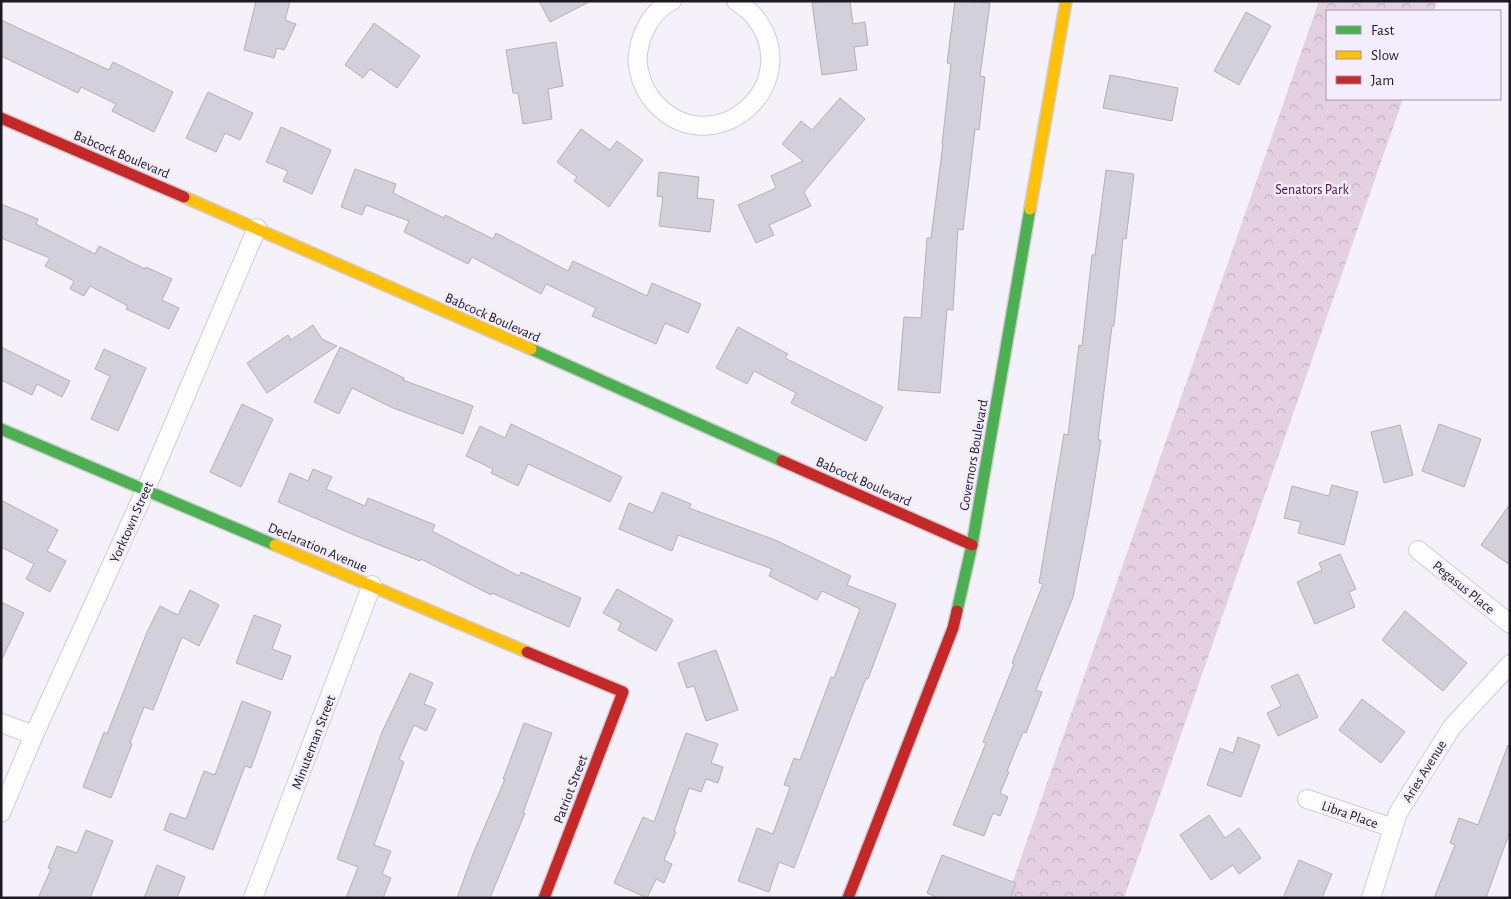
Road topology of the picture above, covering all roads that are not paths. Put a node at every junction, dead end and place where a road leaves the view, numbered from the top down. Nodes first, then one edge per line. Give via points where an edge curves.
1 (736, 1) edge
2 (1066, 1) edge
3 (670, 2) edge
4 (1, 118) edge
5 (257, 228) junction
6 (1, 429) edge
7 (145, 491) junction
8 (972, 546) junction
9 (1418, 550) dead end
10 (372, 585) junction
11 (1510, 624) edge
12 (1510, 664) edge
13 (623, 692) joint
14 (1, 722) edge
15 (34, 735) junction
16 (1307, 799) dead end
17 (1, 813) edge
18 (1393, 828) junction
19 (253, 898) edge
20 (544, 898) edge
21 (848, 898) edge
22 (1371, 898) edge

1 - 3 street via 753,14 766,34 770,56 768,79 757,99 741,115 722,124 701,126 680,121 662,111 648,95 640,76 638,55 642,34 653,16
2 - 8 street, Governors Boulevard
4 - 5 street, Babcock Boulevard
5 - 7 street, Yorktown Street
5 - 8 street, Babcock Boulevard
6 - 7 street, Declaration Avenue
7 - 10 street, Declaration Avenue
7 - 15 street, Yorktown Street
8 - 21 street, Governors Boulevard via 953,628
9 - 11 street, Pegasus Place
10 - 13 street, Declaration Avenue
10 - 19 street, Minuteman Street
12 - 18 street, Aries Avenue via 1452,727 1398,813
13 - 20 street, Patriot Street
14 - 15 street
15 - 17 street, Yorktown Street
16 - 18 street, Libra Place
18 - 22 street, Aries Avenue

